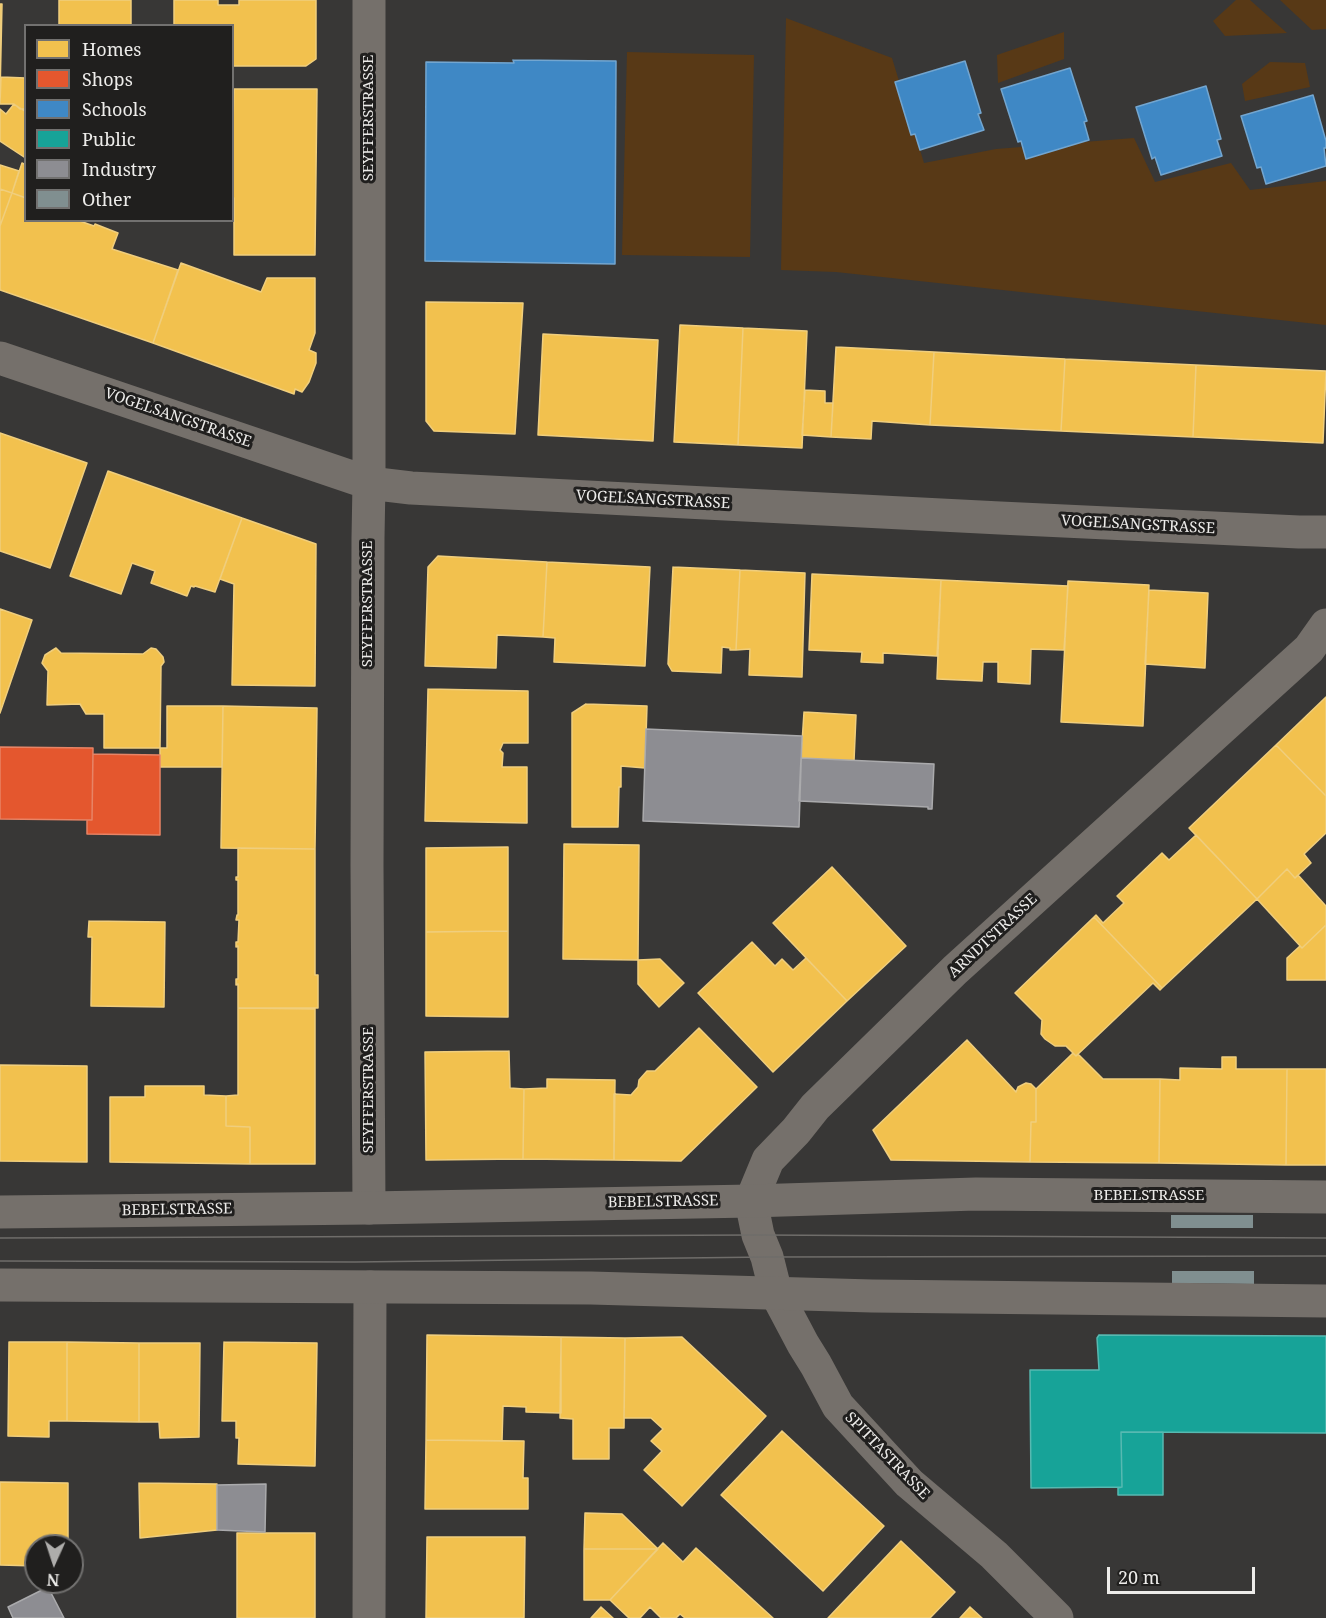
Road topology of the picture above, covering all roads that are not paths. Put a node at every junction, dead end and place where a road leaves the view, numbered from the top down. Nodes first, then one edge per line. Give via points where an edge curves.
1 (369, 0) edge
2 (0, 358) edge
3 (369, 483) junction
4 (1326, 532) edge
5 (1326, 625) edge
6 (1326, 1197) edge
7 (751, 1201) junction
8 (369, 1208) junction
9 (0, 1212) edge
10 (0, 1285) edge
11 (370, 1287) junction
12 (776, 1293) junction
13 (1326, 1301) edge
14 (369, 1618) edge
15 (1057, 1618) edge

1 - 3 street, SEYFFERSTRASSE
2 - 3 street, VOGELSANGSTRASSE
3 - 4 street, VOGELSANGSTRASSE
3 - 8 street, SEYFFERSTRASSE
5 - 7 street, ARNDTSTRASSE via 1309,649 955,970 815,1107 768,1160
6 - 7 street, BEBELSTRASSE via 976,1194
7 - 8 street, BEBELSTRASSE
7 - 12 street
8 - 9 street, BEBELSTRASSE
10 - 11 street
11 - 12 street
11 - 14 street
12 - 13 street
12 - 15 street, SPITTASTRASSE via 838,1406 909,1483 994,1555

